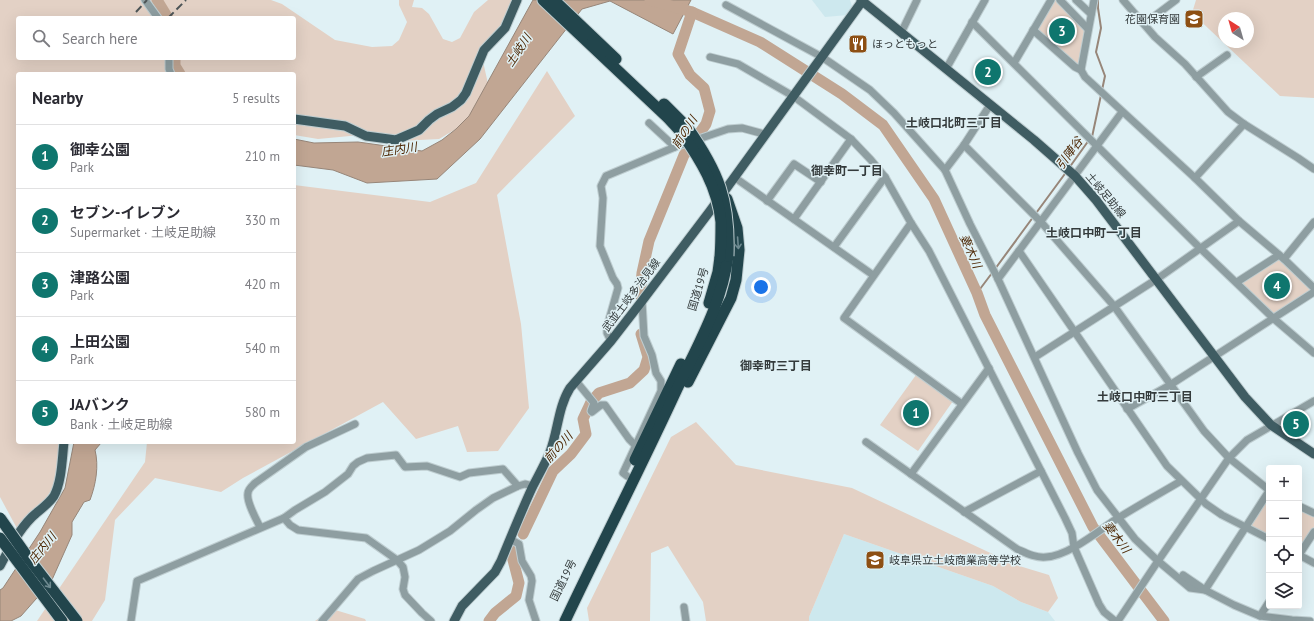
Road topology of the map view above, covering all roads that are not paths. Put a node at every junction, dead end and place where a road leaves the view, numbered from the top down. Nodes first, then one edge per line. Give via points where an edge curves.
1 (145, 0) edge
2 (517, 0) edge
3 (543, 0) edge
4 (554, 0) edge
5 (862, 0) edge
6 (917, 0) edge
7 (985, 0) edge
8 (1051, 0) edge
9 (1060, 0) edge
10 (1076, 0) edge
11 (1094, 0) edge
12 (1123, 0) edge
13 (1176, 0) edge
14 (726, 5) dead end
15 (1091, 14) junction
16 (157, 16) edge
17 (972, 22) junction
18 (1144, 24) junction
19 (1088, 29) junction
20 (1033, 30) junction
21 (901, 33) junction
22 (583, 34) junction
23 (1227, 56) dead end
24 (710, 57) dead end
25 (821, 58) junction
26 (169, 60) edge
27 (1014, 63) junction
28 (946, 70) junction
29 (1081, 70) junction
30 (170, 72) edge
31 (1196, 77) junction
32 (794, 94) junction
33 (990, 105) junction
34 (1122, 112) junction
35 (296, 119) edge
36 (649, 123) dead end
37 (1244, 124) junction
38 (764, 134) junction
39 (851, 139) junction
40 (964, 145) junction
41 (1097, 146) junction
42 (675, 147) junction
43 (945, 170) junction
44 (1314, 170) edge
45 (1075, 176) junction
46 (734, 177) junction
47 (885, 177) junction
48 (1195, 178) junction
49 (821, 182) junction
50 (722, 194) junction
51 (767, 201) junction
52 (794, 219) junction
53 (1239, 221) junction
54 (1041, 222) junction
55 (1314, 222) edge
56 (911, 223) junction
57 (834, 247) junction
58 (1200, 249) junction
59 (1019, 252) junction
60 (724, 257) junction
61 (1281, 257) junction
62 (873, 275) junction
63 (998, 279) junction
64 (1157, 279) junction
65 (1237, 282) junction
66 (1314, 288) edge
67 (1314, 292) edge
68 (642, 301) junction
69 (1114, 306) junction
70 (1273, 318) junction
71 (1074, 332) junction
72 (612, 341) junction
73 (1314, 353) edge
74 (1035, 357) junction
75 (1215, 357) junction
76 (989, 368) junction
77 (576, 381) junction
78 (1170, 385) junction
79 (1314, 401) edge
80 (962, 404) junction
81 (1127, 409) junction
82 (355, 424) dead end
83 (1271, 425) junction
84 (660, 426) junction
85 (866, 442) dead end
86 (64, 444) edge
87 (635, 445) junction
88 (1314, 454) edge
89 (1229, 458) junction
90 (1041, 471) junction
91 (911, 474) junction
92 (627, 476) junction
93 (1181, 481) junction
94 (518, 486) junction
95 (533, 486) junction
96 (1266, 488) edge
97 (1266, 495) edge
98 (1201, 499) junction
99 (1302, 507) edge
100 (964, 512) junction
101 (1314, 513) edge
102 (0, 518) edge
103 (284, 518) junction
104 (1117, 519) junction
105 (260, 527) junction
106 (1246, 527) junction
107 (1314, 532) edge
108 (1266, 537) edge
109 (0, 538) edge
110 (510, 539) junction
111 (1077, 545) junction
112 (1302, 550) edge
113 (1302, 557) edge
114 (397, 560) junction
115 (1156, 563) junction
116 (1314, 563) edge
117 (0, 566) edge
118 (1183, 575) dead end
119 (1205, 590) junction
120 (684, 607) dead end
121 (1266, 607) edge
122 (1260, 616) junction
123 (62, 621) edge
124 (77, 621) edge
125 (131, 621) edge
126 (322, 621) edge
127 (431, 621) edge
128 (454, 621) edge
129 (536, 621) edge
130 (557, 621) edge
131 (565, 621) edge
132 (686, 621) edge
133 (1115, 621) edge
134 (1118, 621) edge
135 (1312, 621) edge

1 - 16 street
2 - 35 main road via 505,28 484,50 466,93 452,107 433,117 419,130 396,140 366,136 345,126
3 - 22 highway, 国道19号
4 - 22 highway, 国道19号
5 - 21 main road, 土岐足助線
5 - 25 main road, 武並土岐多治見線
6 - 21 street
7 - 17 street
8 - 20 street
9 - 19 street
10 - 15 street
11 - 15 street
12 - 18 street
13 - 18 street
14 - 25 street
15 - 19 street
17 - 27 street
17 - 28 street
18 - 31 street
19 - 29 street
20 - 27 street
20 - 29 street
21 - 28 main road, 土岐足助線
22 - 60 highway, 国道19号, bridge via 668,118 684,130 705,169 718,206
23 - 31 street
24 - 32 street via 738,64
25 - 32 main road, 武並土岐多治見線
25 - 43 street via 870,90
26 - 30 street
27 - 41 street
28 - 33 main road, 土岐足助線
29 - 34 street via 1085,77
31 - 37 street via 1228,112
32 - 38 main road, 武並土岐多治見線
32 - 39 street
33 - 40 street
33 - 45 main road, 土岐足助線
34 - 41 street
34 - 48 street
36 - 42 street
37 - 44 street
37 - 48 street
38 - 42 street via 736,128
38 - 46 main road, 武並土岐多治見線
39 - 47 street
39 - 49 street
40 - 43 street
40 - 54 street
41 - 45 street
41 - 58 street
42 - 72 street via 606,176 601,186 603,198 600,246 618,288 607,327 607,333
43 - 63 street
45 - 54 street
45 - 64 main road, 土岐足助線
46 - 50 main road, 武並土岐多治見線
46 - 51 street
47 - 56 street
47 - 57 street
48 - 53 street
49 - 51 street via 794,164
49 - 52 street
50 - 68 main road, 武並土岐多治見線
50 -> 84 highway via 727,199 737,228 738,263 731,298 678,402
51 - 52 street
52 - 57 street
53 - 58 street
53 - 61 street
54 - 59 street
54 - 69 street
55 - 61 street
56 - 62 street
56 - 76 street via 929,251
57 - 62 street
58 - 64 street
58 - 65 street
59 - 63 street
59 - 71 street
60 - 84 highway, 国道19号 via 726,272 714,311
60 - 92 highway, 国道19号 via 707,310
61 - 65 street
61 - 66 street
62 - 80 street via 844,318
63 - 74 street
64 - 69 street
64 - 75 main road, 土岐足助線
65 - 70 street
67 - 70 street
68 - 72 main road, 武並土岐多治見線
68 - 87 street via 644,336 662,386
69 - 71 street
69 - 78 street
70 - 73 street
70 - 75 street
71 - 74 street
71 - 81 street
72 - 77 main road, 武並土岐多治見線
74 - 104 street via 1081,459 1097,490
75 - 78 street
75 - 83 main road, 土岐足助線 via 1245,397
76 - 80 street
76 - 90 street
77 - 87 street via 592,401 591,411 604,405
77 - 95 main road, 武並土岐多治見線 via 566,394 550,453
78 - 81 street
78 - 89 street via 1204,431
79 - 83 street
80 - 91 street
81 - 93 street via 1167,466
82 - 105 street via 306,447 249,489 248,499
83 - 88 main road, 土岐足助線
83 - 89 street via 1247,440
84 - 131 highway, 国道19号
85 - 91 street
86 - 117 main road via 62,468 54,495 31,518 11,544
87 - 92 street via 623,473
89 - 96 street
89 - 98 street
90 - 100 street
90 - 111 street
91 - 100 street
92 - 130 highway, 国道19号
93 - 98 street
93 - 104 street
94 - 95 street
94 - 103 street via 503,469 469,473 460,477 427,466 405,467 396,455 367,458 325,492
94 - 114 street via 493,498 450,531 419,550
95 - 110 main road, 武並土岐多治見線
97 - 106 street
98 - 106 street via 1222,515
98 - 115 street
99 - 101 street
100 - 111 street via 1017,549 1033,556 1056,555
102 -> 124 highway, bridge
103 - 105 street
103 - 114 street via 301,531 366,538
104 - 111 street
104 - 115 street
105 - 125 street via 138,581
106 - 108 street
106 - 119 street
107 - 112 street
109 - 123 highway, bridge
110 - 128 main road, 武並土岐多治見線 via 495,572 462,606
110 - 129 street via 519,544 522,561 531,576 529,600
111 - 133 street via 1099,604
113 - 116 street
114 - 126 street via 358,579
114 - 127 street via 403,567 405,596
115 - 119 street via 1190,588
115 - 134 street
118 - 119 street
119 - 122 street
120 - 132 street
121 - 122 street
122 - 135 street

